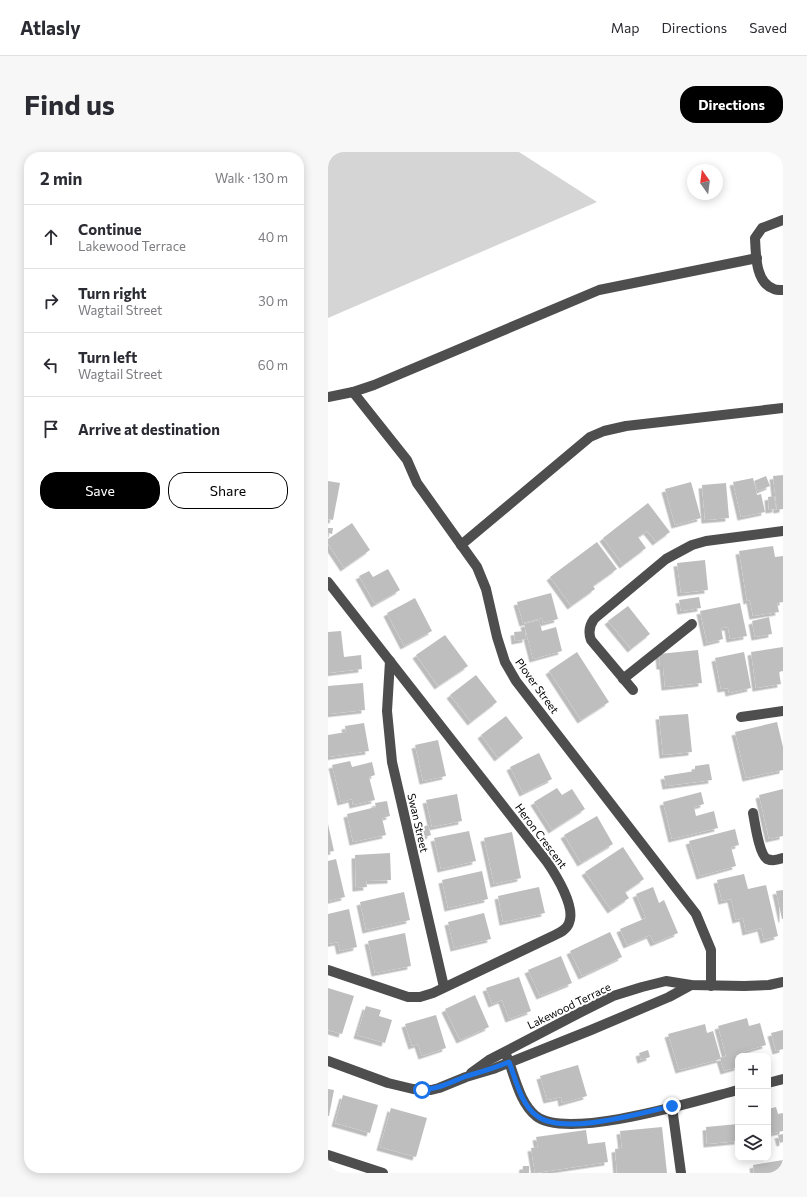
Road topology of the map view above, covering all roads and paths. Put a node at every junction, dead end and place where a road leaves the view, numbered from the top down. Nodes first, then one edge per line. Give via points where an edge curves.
1 (783, 220) edge
2 (757, 258) junction
3 (783, 290) edge
4 (353, 392) junction
5 (328, 397) edge
6 (783, 408) edge
7 (783, 530) edge
8 (461, 545) junction
9 (328, 582) edge
10 (692, 624) dead end
11 (390, 661) junction
12 (623, 679) junction
13 (633, 690) dead end
14 (783, 711) edge
15 (741, 717) dead end
16 (753, 813) dead end
17 (783, 858) edge
18 (328, 970) edge
19 (783, 982) edge
20 (691, 985) junction
21 (711, 986) junction
22 (444, 987) junction
23 (504, 1052) junction
24 (328, 1062) edge
25 (509, 1062) junction
26 (466, 1077) junction
27 (783, 1079) edge
28 (771, 1082) edge
29 (735, 1091) edge
30 (672, 1106) junction
31 (328, 1154) edge
32 (383, 1173) edge
33 (681, 1173) edge

1 - 2 street via 762,228 755,238
2 - 3 street via 763,280 772,289
2 - 4 street via 599,290
4 - 5 street
4 - 8 street, Plover Street via 407,460 417,484
6 - 8 street via 626,426 597,434 590,437
7 - 12 street via 692,545 666,559 600,613 590,624 590,636
8 - 21 street, Plover Street via 486,588 504,662 516,681 696,914 710,950
9 - 11 street, Heron Crescent
10 - 12 street
11 - 22 street, Swan Street via 387,711 392,762
11 - 22 street, Heron Crescent via 548,862 560,882 571,913 568,925 562,931
12 - 13 street
14 - 15 street
16 - 17 street via 764,856 771,860
18 - 22 street, Heron Crescent via 414,998
19 - 21 street, Lakewood Terrace via 769,985
20 - 21 street, Lakewood Terrace
20 - 23 street, Lakewood Terrace via 666,981 613,996
20 - 25 street, Lakewood Terrace via 662,1000
23 - 25 street
23 - 26 street, Lakewood Terrace
24 - 26 street, Lakewood Terrace via 388,1083 422,1090 439,1088
25 - 26 street, Lakewood Terrace
25 - 30 street via 528,1107 547,1122 599,1122
27 - 28 street
29 - 30 street
30 - 33 street
31 - 32 street

